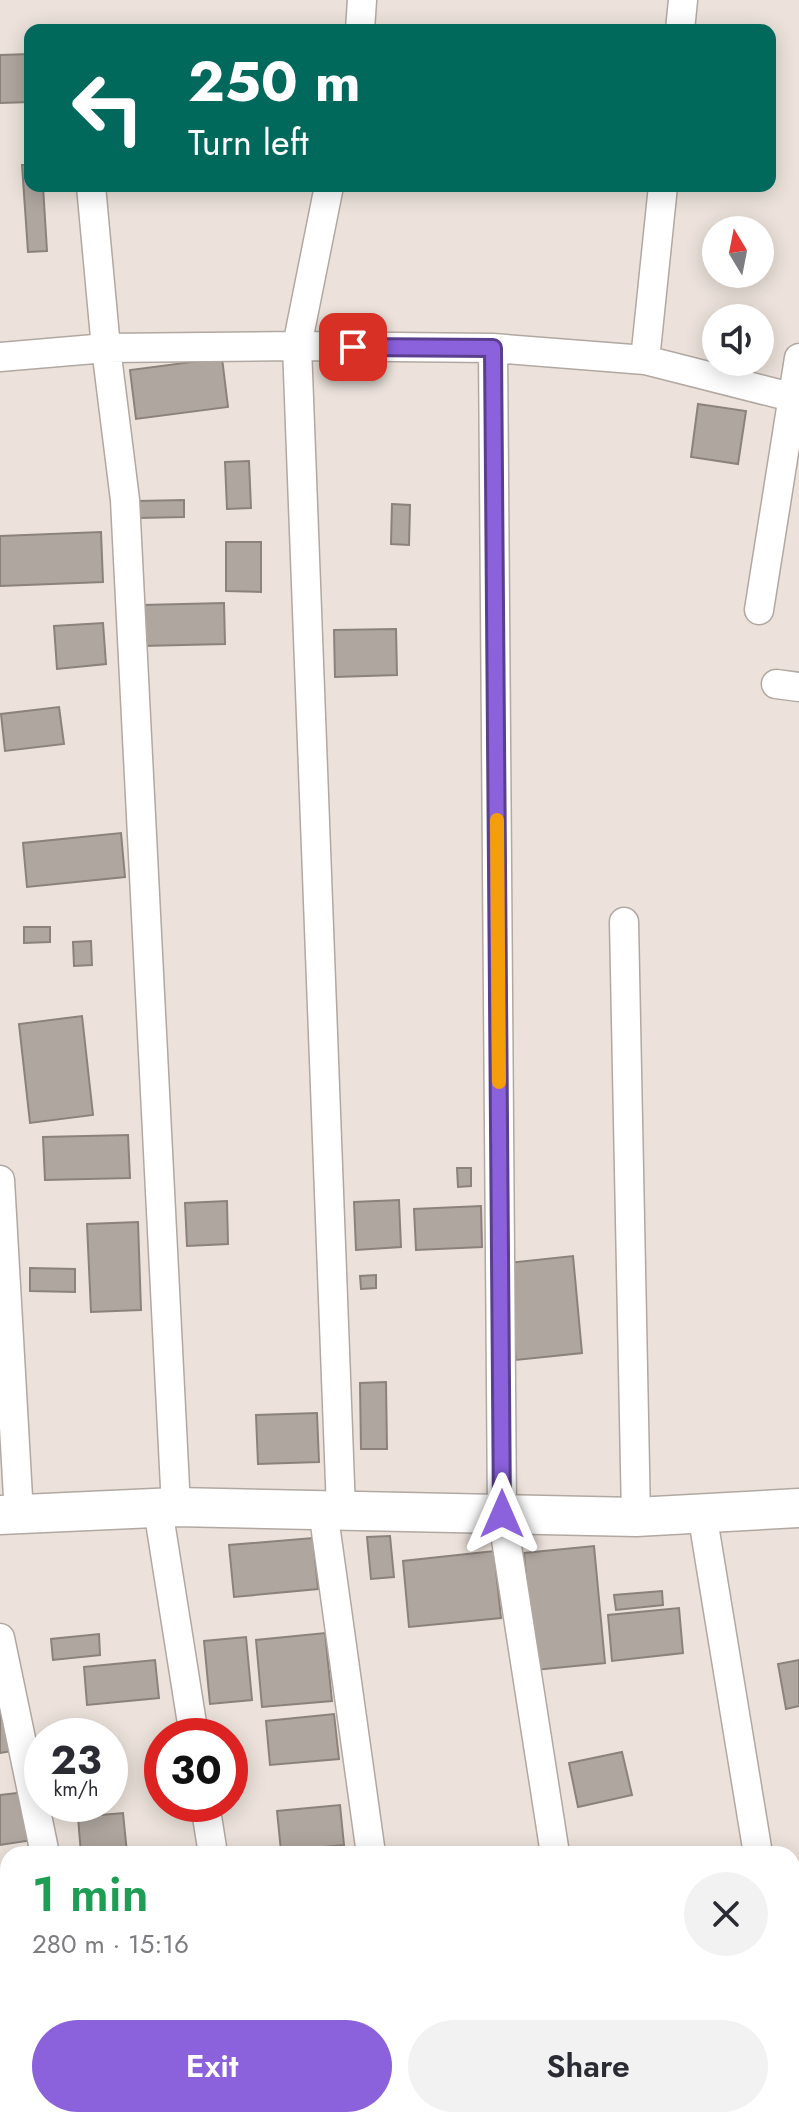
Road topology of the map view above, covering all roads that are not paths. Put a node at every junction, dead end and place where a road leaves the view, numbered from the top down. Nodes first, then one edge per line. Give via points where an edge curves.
1 (362, 0) edge
2 (683, 0) edge
3 (360, 24) edge
4 (681, 24) edge
5 (92, 192) edge
6 (328, 192) edge
7 (662, 192) edge
8 (297, 346) junction
9 (106, 348) junction
10 (493, 348) junction
11 (0, 357) edge
12 (799, 358) edge
13 (645, 360) junction
14 (796, 398) edge
15 (759, 610) dead end
16 (624, 922) dead end
17 (0, 1180) edge
18 (167, 1508) junction
19 (799, 1508) edge
20 (332, 1510) junction
21 (702, 1513) junction
22 (502, 1514) junction
23 (10, 1515) edge
24 (636, 1517) junction
25 (0, 1638) edge
26 (192, 1718) edge
27 (208, 1822) edge
28 (43, 1846) edge
29 (212, 1846) edge
30 (370, 1846) edge
31 (554, 1846) edge
32 (757, 1846) edge

1 - 3 street
2 - 4 street
5 - 9 street
6 - 8 street
7 - 13 street
8 - 9 street
8 - 10 street
8 - 20 street
9 - 11 street
9 - 18 street via 125,500
10 - 13 street
10 - 22 street
12 - 14 street
13 - 14 street
14 - 15 street
16 - 24 street
17 - 23 street
18 - 20 street
18 - 23 street
18 - 26 street
19 - 21 street
20 - 22 street
20 - 30 street
21 - 24 street
21 - 32 street
22 - 24 street
22 - 31 street
25 - 28 street
27 - 29 street

